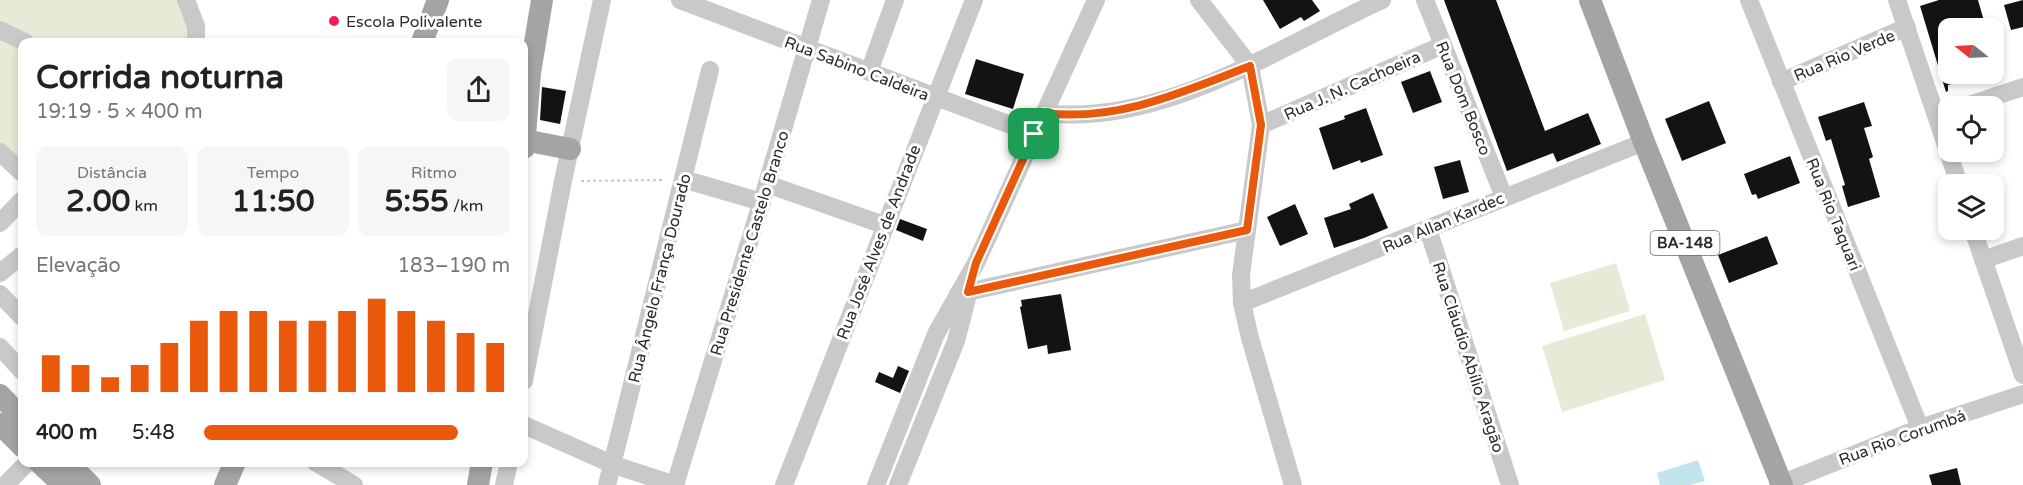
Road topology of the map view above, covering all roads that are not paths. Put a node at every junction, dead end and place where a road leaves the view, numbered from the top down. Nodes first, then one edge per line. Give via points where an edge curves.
1 (186, 0) edge
2 (438, 0) edge
3 (542, 0) edge
4 (602, 0) edge
5 (680, 0) edge
6 (821, 0) edge
7 (895, 0) edge
8 (974, 0) edge
9 (1096, 0) edge
10 (1199, 0) edge
11 (1425, 0) edge
12 (1590, 0) edge
13 (1749, 0) edge
14 (1897, 0) edge
15 (1372, 2) edge
16 (1907, 27) junction
17 (0, 30) edge
18 (196, 38) edge
19 (424, 38) edge
20 (18, 39) edge
21 (1443, 45) junction
22 (807, 48) junction
23 (1250, 66) junction
24 (710, 70) dead end
25 (869, 72) junction
26 (1781, 82) junction
27 (2023, 87) edge
28 (528, 92) edge
29 (1996, 96) edge
30 (934, 98) junction
31 (1938, 104) edge
32 (1044, 113) junction
33 (1261, 125) junction
34 (1034, 134) junction
35 (1644, 142) junction
36 (528, 144) edge
37 (570, 149) junction
38 (0, 152) edge
39 (18, 169) edge
40 (683, 179) junction
41 (768, 184) junction
42 (1504, 197) junction
43 (762, 202) junction
44 (18, 205) edge
45 (0, 224) edge
46 (884, 225) junction
47 (1428, 229) junction
48 (1247, 230) junction
49 (1977, 240) edge
50 (2023, 246) edge
51 (1983, 260) junction
52 (963, 293) junction
53 (0, 294) edge
54 (1242, 303) junction
55 (18, 313) edge
56 (0, 347) edge
57 (528, 360) edge
58 (18, 367) edge
59 (2023, 375) edge
60 (2023, 394) edge
61 (0, 395) edge
62 (18, 414) edge
63 (0, 424) edge
64 (528, 427) edge
65 (1920, 428) junction
66 (18, 442) edge
67 (614, 465) junction
68 (23, 467) edge
69 (44, 467) edge
70 (71, 467) edge
71 (323, 467) edge
72 (481, 467) edge
73 (508, 467) edge
74 (1781, 484) edge
75 (4, 485) edge
76 (63, 485) edge
77 (90, 485) edge
78 (354, 485) edge
79 (478, 485) edge
80 (504, 485) edge
81 (607, 485) edge
82 (675, 485) edge
83 (784, 485) edge
84 (876, 485) edge
85 (898, 485) edge
86 (1293, 485) edge
87 (1510, 485) edge

1 - 18 street via 196,26
2 - 19 main road
3 - 28 main road
4 - 37 street
5 - 22 street, Rua Sabino Caldeira
6 - 22 street, Rua Presidente Castelo Branco
7 - 25 street
8 - 30 street, Rua José Alves de Andrade
9 - 32 street
10 - 23 street
11 - 21 street, Rua Dom Bosco
12 - 35 main road, BA-148
13 - 26 street, Rua Rio Taquari
14 - 16 street
15 - 23 street
16 - 26 street, Rua Rio Verde
16 - 31 street
17 - 20 street
21 - 33 street, Rua J. N. Cachoeira
21 - 42 street, Rua Dom Bosco
22 - 25 street, Rua Sabino Caldeira
22 - 41 street, Rua Presidente Castelo Branco
23 - 32 street via 1145,104 1094,115
23 - 33 street
24 - 40 street, Rua Ângelo França Dourado
25 - 30 street, Rua Sabino Caldeira
26 - 65 street, Rua Rio Taquari
27 - 29 street
30 - 34 street, Rua Sabino Caldeira
30 - 46 street, Rua José Alves de Andrade
32 - 34 street
33 - 48 street
34 - 52 street
35 - 42 street, Rua Allan Kardec
35 - 74 main road, BA-148
36 - 37 main road
37 - 57 street
38 - 39 street
40 - 43 street
40 - 67 street, Rua Ângelo França Dourado
41 - 43 street, Rua Presidente Castelo Branco
41 - 46 street
42 - 47 street, Rua Allan Kardec
43 - 82 street, Rua Presidente Castelo Branco
44 - 45 street
46 - 83 street, Rua José Alves de Andrade
47 - 54 street, Rua Allan Kardec
47 - 87 street, Rua Cláudio Abílio Aragão
48 - 52 street
48 - 54 street
49 - 51 street
50 - 51 street
51 - 59 street
52 - 84 street via 936,334
52 - 85 street via 956,340
53 - 55 street
54 - 86 street
56 - 58 street
60 - 65 street, Rua Rio Corumbá
61 - 62 main road
63 - 66 main road
64 - 67 street
65 - 74 street, Rua Rio Corumbá
67 - 81 street, Rua Ângelo França Dourado
67 - 82 street
68 - 75 street
69 - 76 main road
70 - 77 main road
71 - 78 street
72 - 79 main road
73 - 80 street

